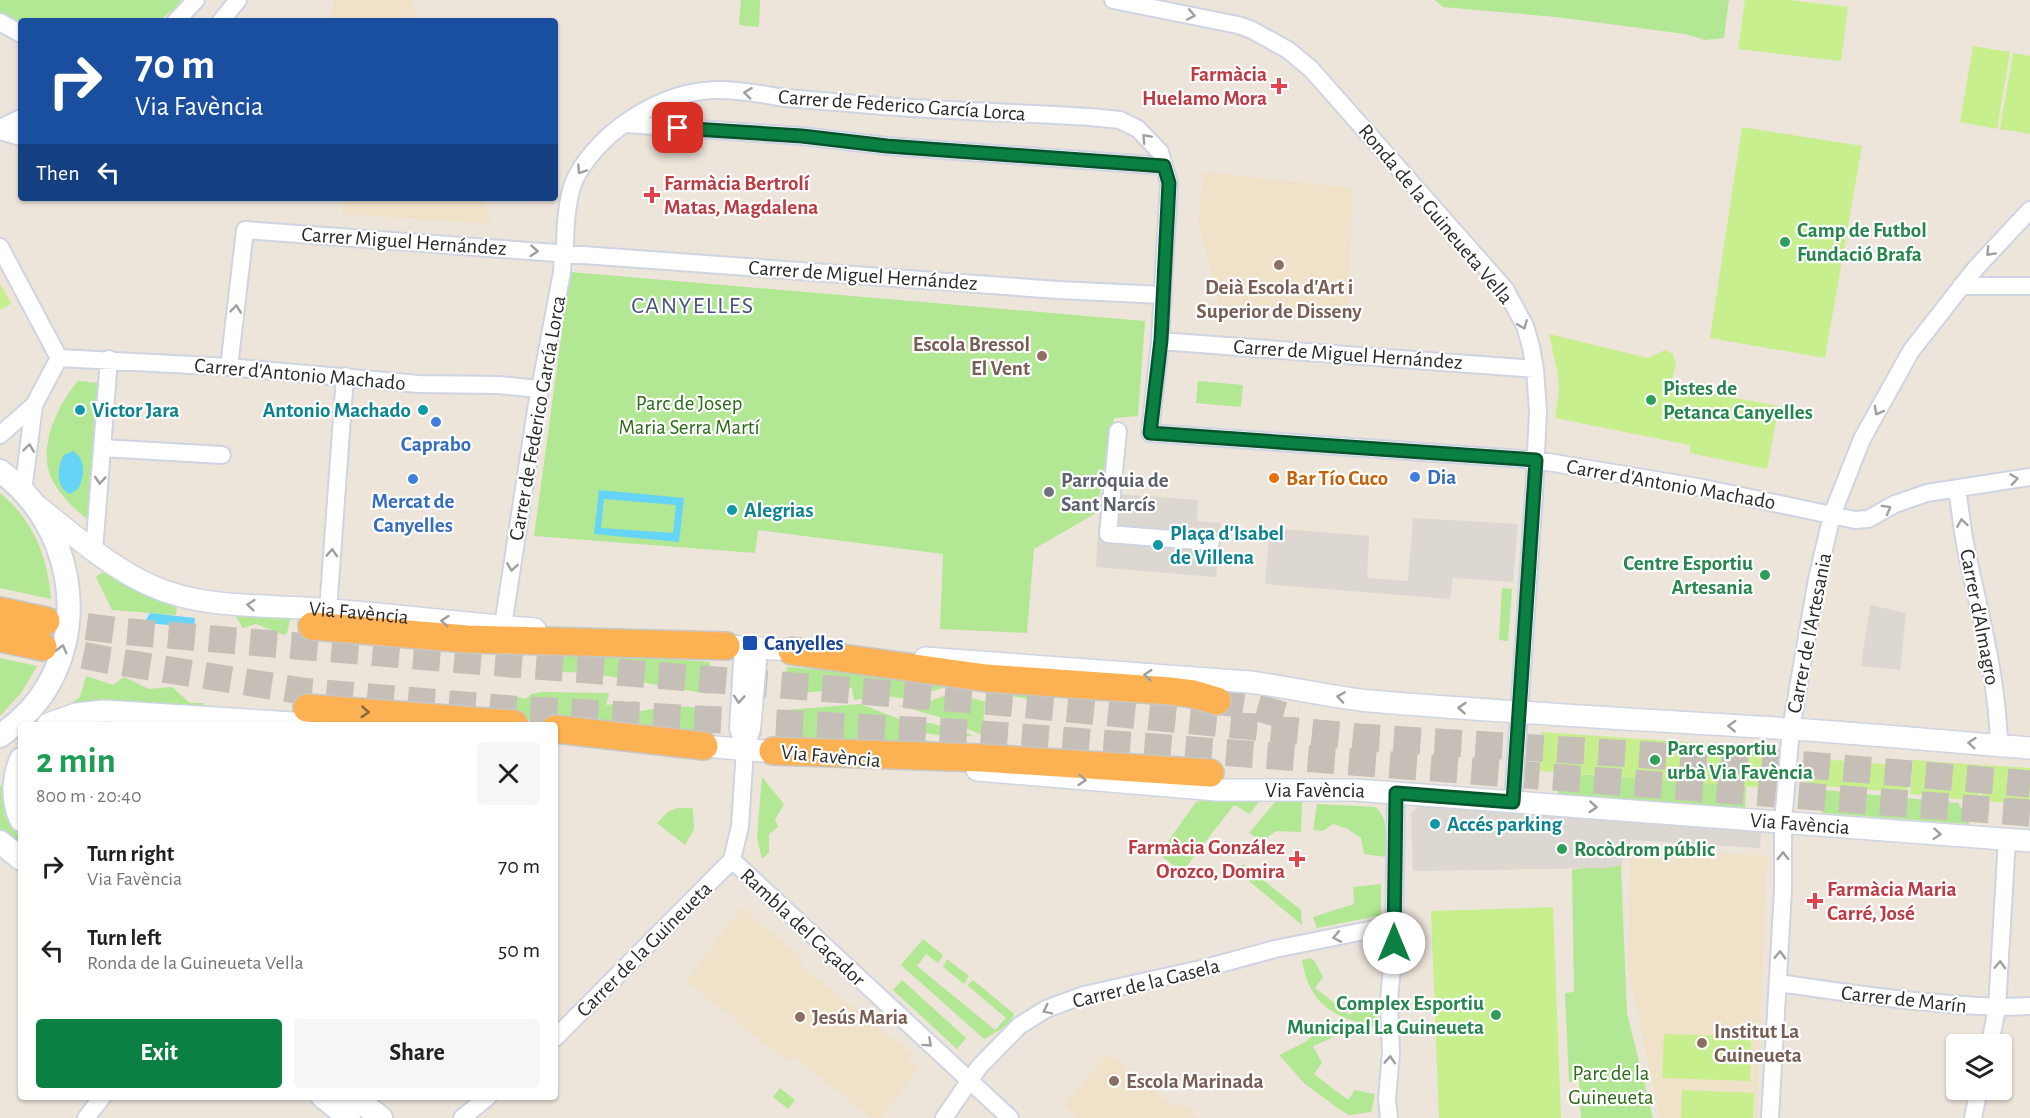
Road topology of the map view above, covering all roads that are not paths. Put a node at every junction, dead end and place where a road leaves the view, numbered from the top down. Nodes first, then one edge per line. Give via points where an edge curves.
1 (196, 0) edge
2 (238, 0) edge
3 (1113, 0) edge
4 (179, 18) edge
5 (223, 18) edge
6 (0, 22) edge
7 (18, 32) edge
8 (18, 120) edge
9 (626, 124) junction
10 (0, 130) edge
11 (18, 135) edge
12 (1164, 166) junction
13 (2030, 210) edge
14 (0, 247) edge
15 (563, 253) junction
16 (1961, 286) junction
17 (2030, 286) edge
18 (1163, 294) junction
19 (1161, 340) junction
20 (59, 357) junction
21 (108, 359) junction
22 (229, 367) junction
23 (1535, 369) junction
24 (345, 376) junction
25 (540, 389) junction
26 (34, 405) junction
27 (1118, 431) dead end
28 (1150, 433) joint
29 (0, 435) edge
30 (102, 448) junction
31 (222, 455) dead end
32 (1536, 460) junction
33 (0, 471) edge
34 (2030, 477) edge
35 (1957, 489) junction
36 (30, 498) junction
37 (1832, 515) junction
38 (1211, 542) dead end
39 (94, 551) junction
40 (0, 611) edge
41 (320, 618) junction
42 (503, 626) junction
43 (0, 638) edge
44 (743, 648) junction
45 (792, 651) junction
46 (40, 698) junction
47 (1217, 701) tunnel mouth
48 (1520, 713) junction
49 (308, 716) edge
50 (18, 722) edge
51 (19, 722) edge
52 (34, 722) edge
53 (54, 722) edge
54 (462, 722) edge
55 (558, 729) edge
56 (1791, 729) junction
57 (18, 735) edge
58 (0, 739) edge
59 (558, 739) edge
60 (704, 746) junction
61 (1999, 746) junction
62 (2030, 748) edge
63 (745, 749) junction
64 (773, 751) junction
65 (18, 767) edge
66 (1210, 773) dead end
67 (1396, 793) junction
68 (1513, 802) junction
69 (18, 809) edge
70 (1783, 822) junction
71 (2007, 839) junction
72 (2030, 841) edge
73 (0, 842) edge
74 (18, 857) edge
75 (732, 860) junction
76 (1394, 925) junction
77 (1779, 983) junction
78 (2030, 1006) edge
79 (1997, 1008) junction
80 (1992, 1034) edge
81 (558, 1035) edge
82 (969, 1080) junction
83 (100, 1100) edge
84 (327, 1100) edge
85 (358, 1100) edge
86 (484, 1100) edge
87 (1977, 1100) edge
88 (86, 1118) edge
89 (349, 1118) edge
90 (381, 1118) edge
91 (462, 1118) edge
92 (944, 1118) edge
93 (1011, 1118) edge
94 (1389, 1118) edge
95 (1770, 1118) edge
96 (1973, 1118) edge

1 - 4 street
2 - 5 street
3 -> 23 street, Ronda de la Guineueta Vella via 1239,25 1288,50 1304,63 1505,289 1525,326
6 - 7 street
8 - 10 street
9 - 12 street, Carrer de Federico García Lorca
12 -> 9 street, Carrer de Federico García Lorca via 1160,152 1138,129 1120,120 1090,117 890,106 720,90 674,98
9 -> 15 street, Carrer de Federico García Lorca via 596,150 576,177
10 - 11 street
12 - 18 street, Carrer de Federico García Lorca via 1169,183
13 -> 16 street, Carrer de l'Artesania
14 - 20 street
15 - 18 street, Carrer de Miguel Hernández
22 -> 15 street, Carrer Miguel Hernández via 245,230
15 - 25 street, Carrer de Federico García Lorca
16 - 17 street
16 -> 37 street, Carrer de l'Artesania via 1911,351 1862,439
18 - 19 street, Carrer de Federico García Lorca
19 - 23 street, Carrer de Miguel Hernández
19 - 28 street, Carrer de Federico García Lorca
20 - 21 street, Carrer d'Antonio Machado
20 - 26 street
21 - 22 street, Carrer d'Antonio Machado
21 - 30 street
22 - 24 street, Carrer d'Antonio Machado
23 - 32 street, Ronda de la Guineueta Vella
24 - 25 street, Carrer d'Antonio Machado via 419,384
41 -> 24 street
25 -> 42 street, Carrer de Federico García Lorca
26 - 29 street
36 -> 26 street
27 - 38 street via 1108,534
28 - 32 street, Carrer d'Antonio Machado
30 - 31 street
30 -> 39 street
32 - 37 street, Carrer d'Antonio Machado via 1693,486
32 - 48 street, Ronda de la Guineueta Vella
33 - 36 main road
35 -> 34 street, Carrer d'Antonio Machado
37 -> 35 street, Carrer d'Antonio Machado via 1868,519 1911,498
61 -> 35 street, Carrer d'Almagro via 1998,716
36 - 39 street, Via Favència
46 -> 36 main road via 63,645 68,594 56,540
37 - 56 street, Carrer de l'Artesania
41 -> 39 street, Via Favència via 178,595 130,576
40 - 43 highway via 44,634
42 -> 41 street, Via Favència
41 - 44 highway via 478,639
42 - 44 street, Via Favència
44 - 45 street, Via Favència
44 - 63 street via 738,728
45 - 47 highway via 986,678 1170,691
48 -> 45 street, Via Favència via 1368,700 1249,682
46 - 51 main road
46 - 52 main road
56 -> 48 street, Via Favència
48 - 68 street, Ronda de la Guineueta Vella
49 - 53 street via 104,711 76,714
49 -> 54 highway
50 - 58 main road
55 - 60 highway
61 -> 56 street, Via Favència
56 - 70 street, Carrer de l'Artesania
57 - 58 street
59 - 60 street, Via Favència
60 - 63 street, Via Favència
61 - 62 street, Via Favència
63 - 64 street, Via Favència
63 - 75 street, Rambla del Caçador via 740,826
64 - 66 highway via 982,758
64 -> 67 street, Via Favència via 1217,790
65 - 69 main road via 14,795
67 - 68 street, Via Favència
67 - 76 street
68 -> 70 street, Via Favència
70 -> 71 street, Via Favència
77 -> 70 street, Carrer de l'Artesania
71 - 72 street, Via Favència
79 -> 71 street
73 - 74 main road
75 - 81 street, Carrer de la Guineueta
75 -> 82 street, Rambla del Caçador
76 -> 82 street, Carrer de la Gasela via 1084,995 1019,1026
94 -> 76 street via 1389,1001
77 - 79 street, Carrer de Marín via 1851,995
77 - 95 street, Carrer de l'Artesania
78 - 79 street, Carrer de Marín
79 - 80 street
82 - 92 street, Carrer de la Gasela
82 - 93 street, Rambla del Caçador
83 - 88 street
84 - 89 main road
85 - 90 main road
86 - 91 street
87 - 96 street

